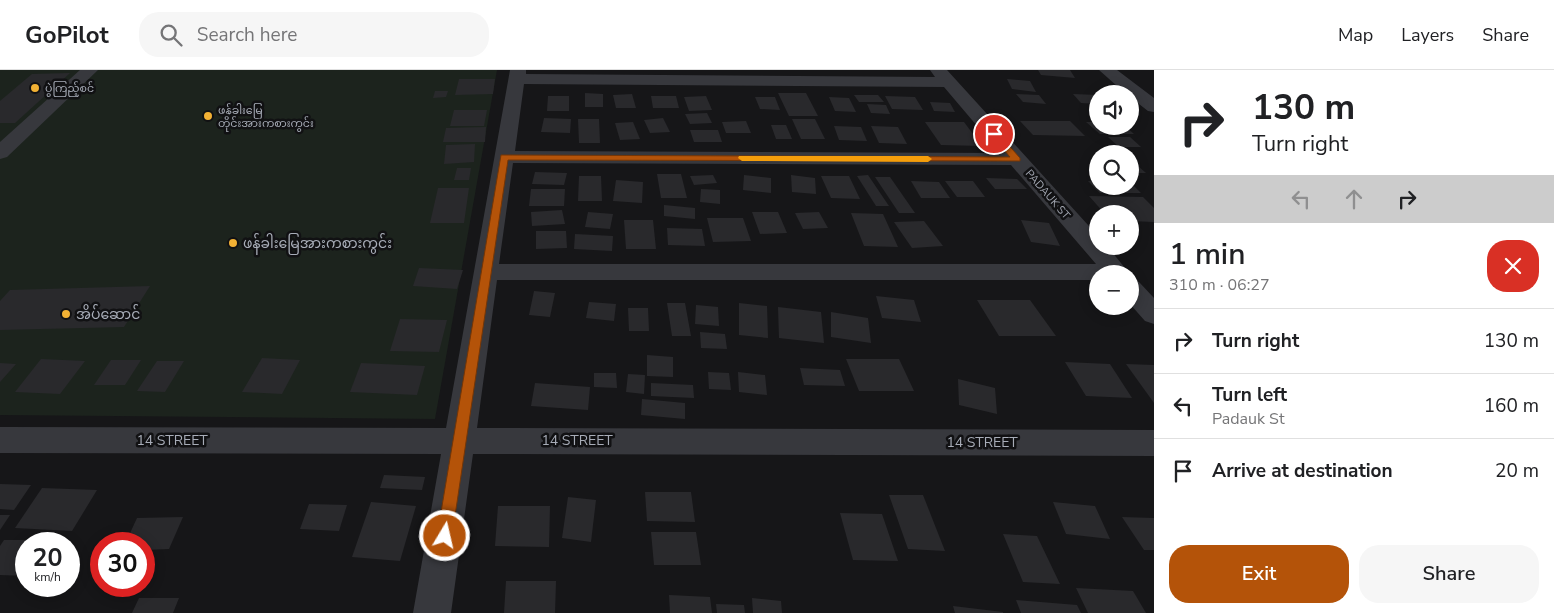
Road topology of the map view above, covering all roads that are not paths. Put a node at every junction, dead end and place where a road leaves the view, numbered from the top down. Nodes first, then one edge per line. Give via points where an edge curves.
1 (90, 70) edge
2 (517, 75) edge
3 (643, 75) edge
4 (1113, 75) edge
5 (943, 76) edge
6 (1145, 80) dead end
7 (1154, 107) edge
8 (0, 153) edge
9 (504, 157) junction
10 (1017, 159) junction
11 (1110, 265) edge
12 (486, 272) junction
13 (1089, 278) edge
14 (1139, 298) edge
15 (1154, 315) edge
16 (0, 440) edge
17 (460, 440) junction
18 (1154, 443) edge
19 (432, 613) edge

1 - 8 street
2 - 3 street
2 - 9 street
3 - 5 street
4 - 6 street
4 - 7 street
5 - 10 street, PADAUK ST
9 - 10 street
9 - 12 street
10 - 11 street, PADAUK ST
12 - 13 street
12 - 17 street
14 - 15 street, PADAUK ST
16 - 17 street, 14 STREET
17 - 18 street, 14 STREET
17 - 19 street

